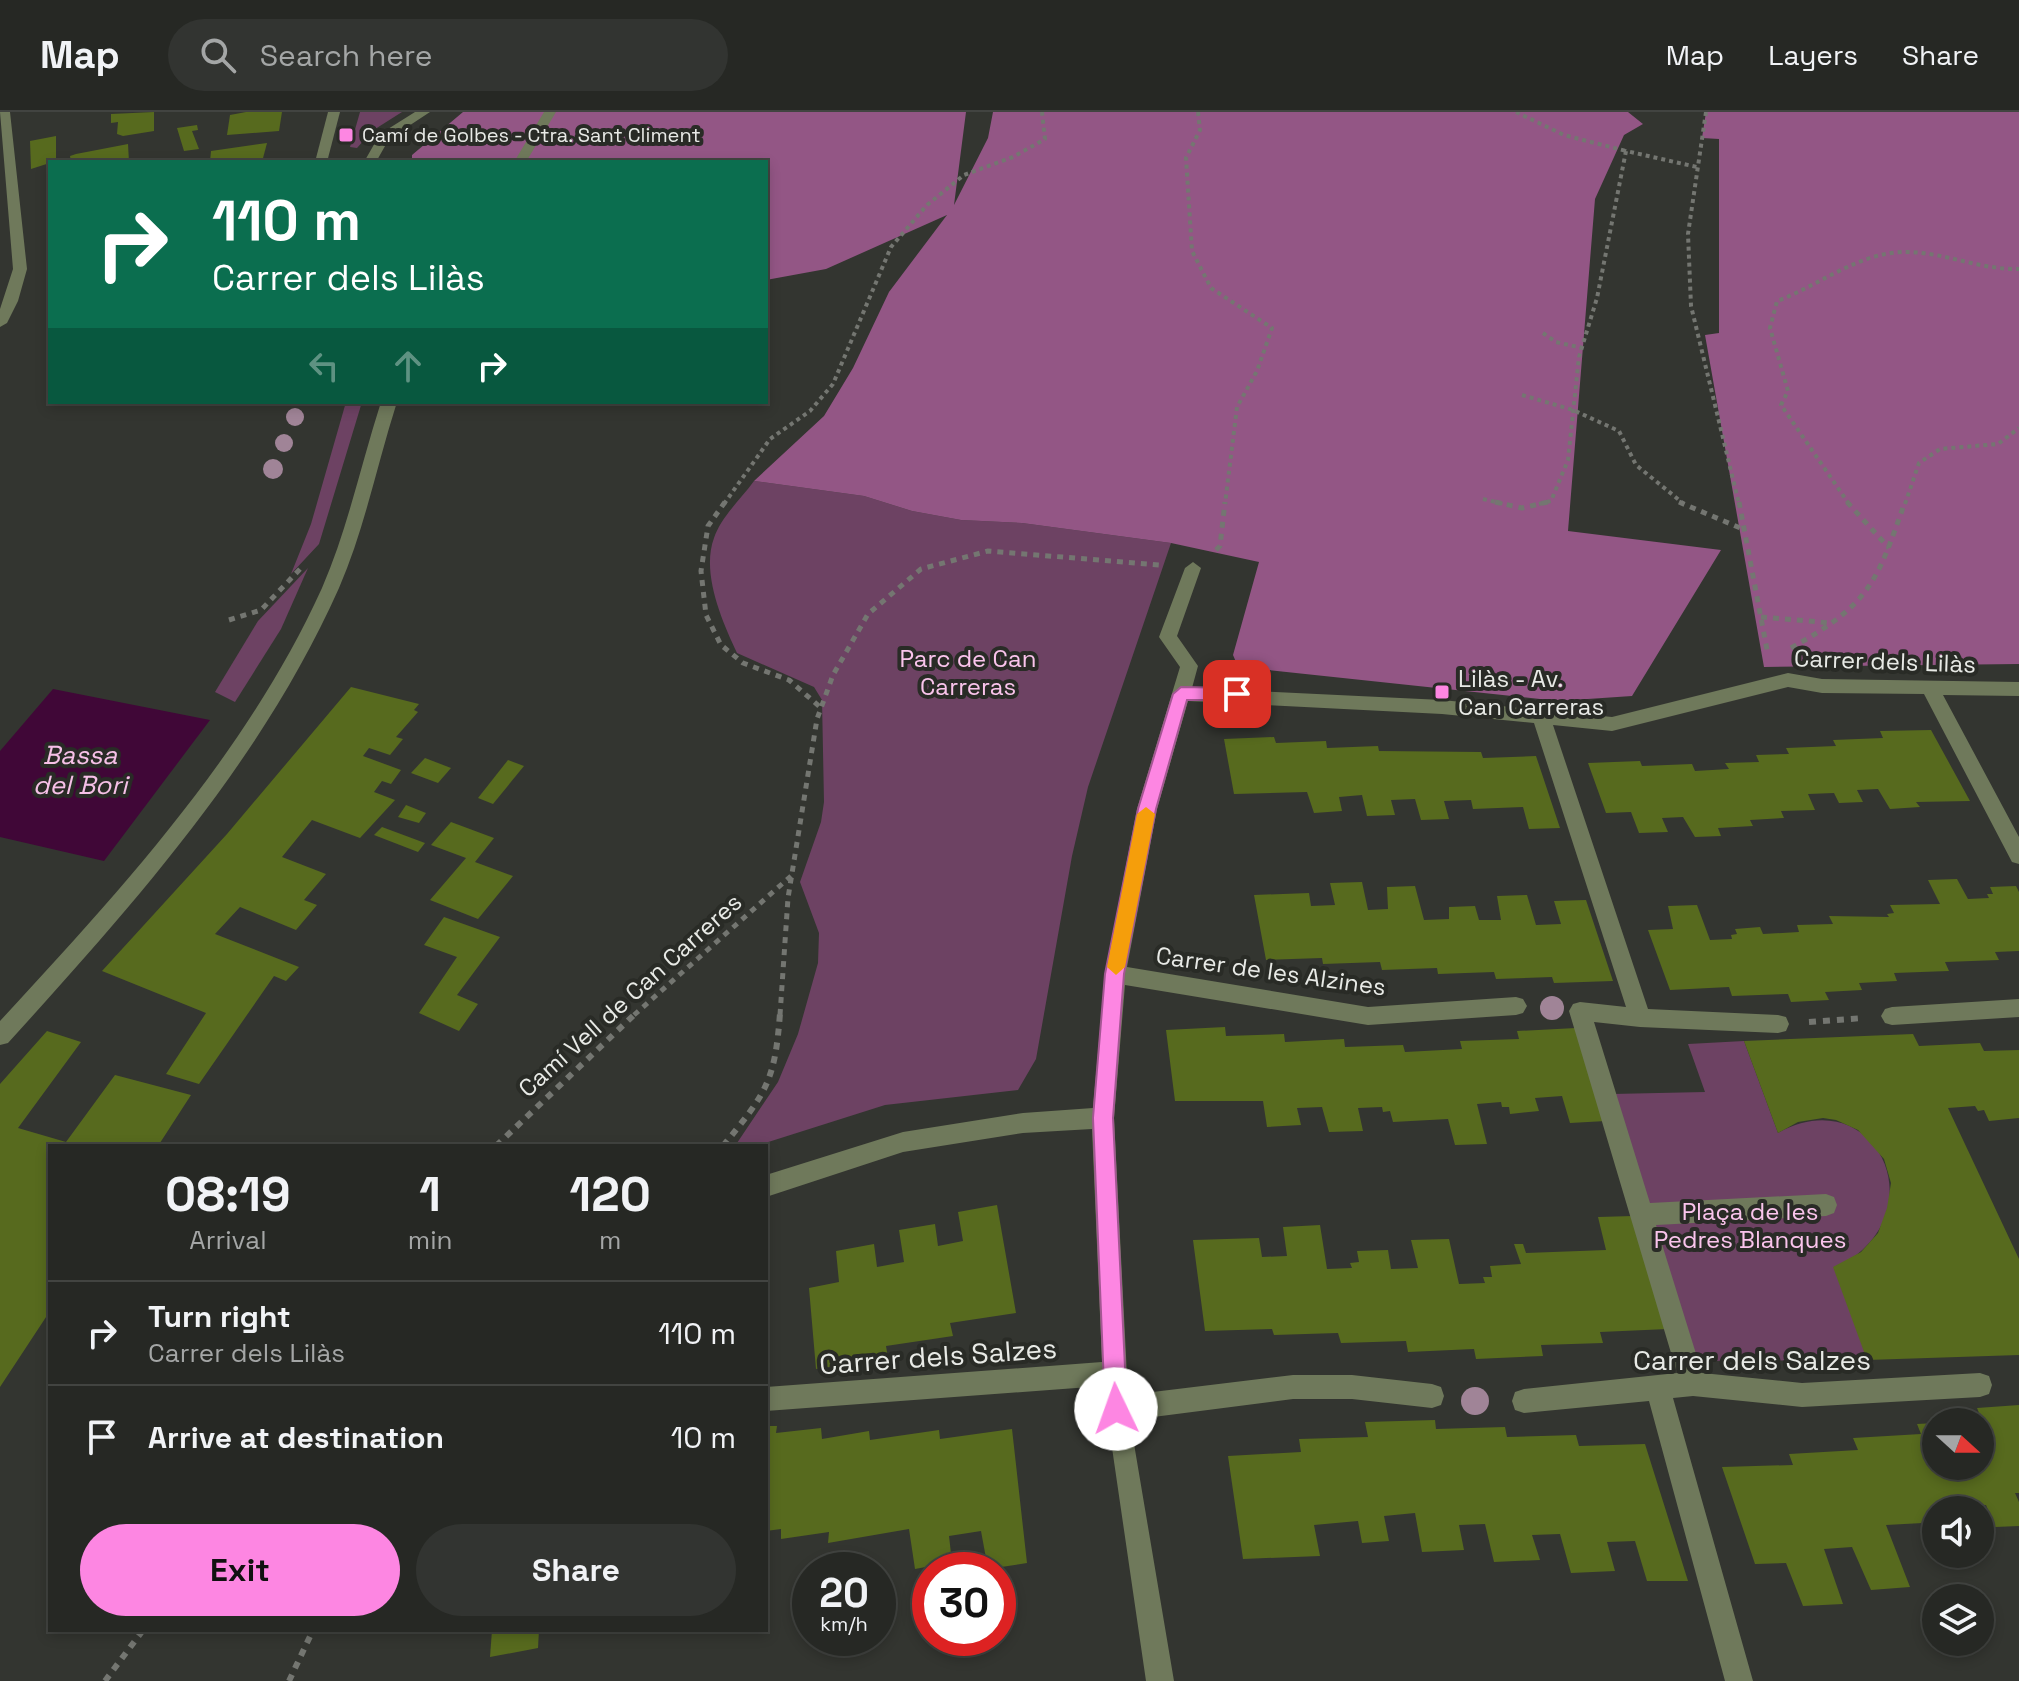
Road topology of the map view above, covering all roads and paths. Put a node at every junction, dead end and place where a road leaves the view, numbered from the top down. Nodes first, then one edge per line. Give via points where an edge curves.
1 (4, 112) edge
2 (334, 112) edge
3 (424, 112) edge
4 (550, 112) edge
5 (1042, 112) edge
6 (1198, 112) edge
7 (1516, 112) edge
8 (1706, 112) edge
9 (1626, 151) junction
10 (322, 160) edge
11 (371, 160) edge
12 (521, 160) edge
13 (1697, 167) junction
14 (2019, 269) edge
15 (0, 323) edge
16 (1543, 333) dead end
17 (1582, 348) junction
18 (1522, 395) dead end
19 (388, 404) edge
20 (1573, 410) junction
21 (2019, 428) edge
22 (1483, 499) dead end
23 (1746, 531) junction
24 (1889, 548) junction
25 (304, 565) dead end
26 (1193, 568) junction
27 (1761, 617) junction
28 (229, 620) dead end
29 (1832, 623) junction
30 (1929, 686) junction
31 (2019, 689) edge
32 (1181, 694) junction
33 (820, 707) junction
34 (1542, 719) junction
35 (2019, 856) edge
36 (792, 875) junction
37 (1115, 974) junction
38 (1516, 1006) dead end
39 (2019, 1008) edge
40 (1892, 1016) joint
41 (1640, 1018) junction
42 (1778, 1024) joint
43 (0, 1036) edge
44 (1103, 1118) junction
45 (498, 1144) edge
46 (725, 1144) edge
47 (768, 1185) edge
48 (1826, 1205) dead end
49 (1641, 1215) junction
50 (1114, 1373) junction
51 (1693, 1384) junction
52 (1980, 1385) dead end
53 (1657, 1386) junction
54 (1432, 1396) dead end
55 (768, 1399) edge
56 (1524, 1401) dead end
57 (1116, 1409) junction
58 (142, 1632) edge
59 (312, 1632) edge
60 (105, 1681) edge
61 (289, 1681) edge
62 (1160, 1681) edge
63 (1739, 1681) edge

1 - 15 street via 20,269
2 - 10 street
3 - 11 street via 384,137
4 - 12 street
5 - 33 path via 1045,139 964,175 927,205 891,247 833,384 810,411 770,439 708,526 702,586 706,615 721,645 743,663 789,680
6 - 26 path via 1200,130 1186,158 1192,251 1211,288 1272,328 1237,407 1220,546
7 - 9 path via 1564,135
8 - 13 path
9 - 13 path
9 - 17 path
13 - 23 path via 1688,234 1691,306
14 - 24 path via 1900,252 1777,301 1770,328 1788,391 1781,405 1837,491
16 - 17 path
17 - 20 path
18 - 20 path
19 - 43 street via 347,548 267,706 165,852
20 - 22 path via 1568,463 1551,501 1522,508
20 - 23 path via 1619,431 1636,465 1677,501
21 - 24 path via 1998,444 1940,449 1919,463
23 - 27 path
24 - 29 path via 1862,599
25 - 28 path via 257,616
26 - 32 street via 1168,637 1189,666
26 - 33 path via 988,551 921,569 868,614
27 - 29 path
27 - 29 path via 1769,661
30 - 31 street, Carrer dels Lilàs
30 - 34 street, Carrer dels Lilàs via 1822,686 1788,680 1612,724
30 - 35 street
32 - 34 street, Carrer dels Lilàs via 1442,707
32 - 37 street via 1147,809
33 - 36 path
34 - 41 street
36 - 45 path, Camí Vell de Can Carreres via 624,1023
36 - 46 path via 777,1058 762,1098
37 - 38 street, Carrer de les Alzines via 1368,1016
37 - 44 street
39 - 40 street
40 - 42 path
41 - 42 street
41 - 49 street via 1580,1011
44 - 47 street via 1023,1123 903,1142
44 - 50 street
48 - 49 street
49 - 51 street
50 - 55 street, Carrer dels Salzes
50 - 57 street
51 - 52 street, Carrer dels Salzes via 1802,1395
51 - 53 street, Carrer dels Salzes
53 - 56 street, Carrer dels Salzes
53 - 63 street
54 - 57 street via 1293,1387
57 - 62 street
58 - 60 path
59 - 61 path

